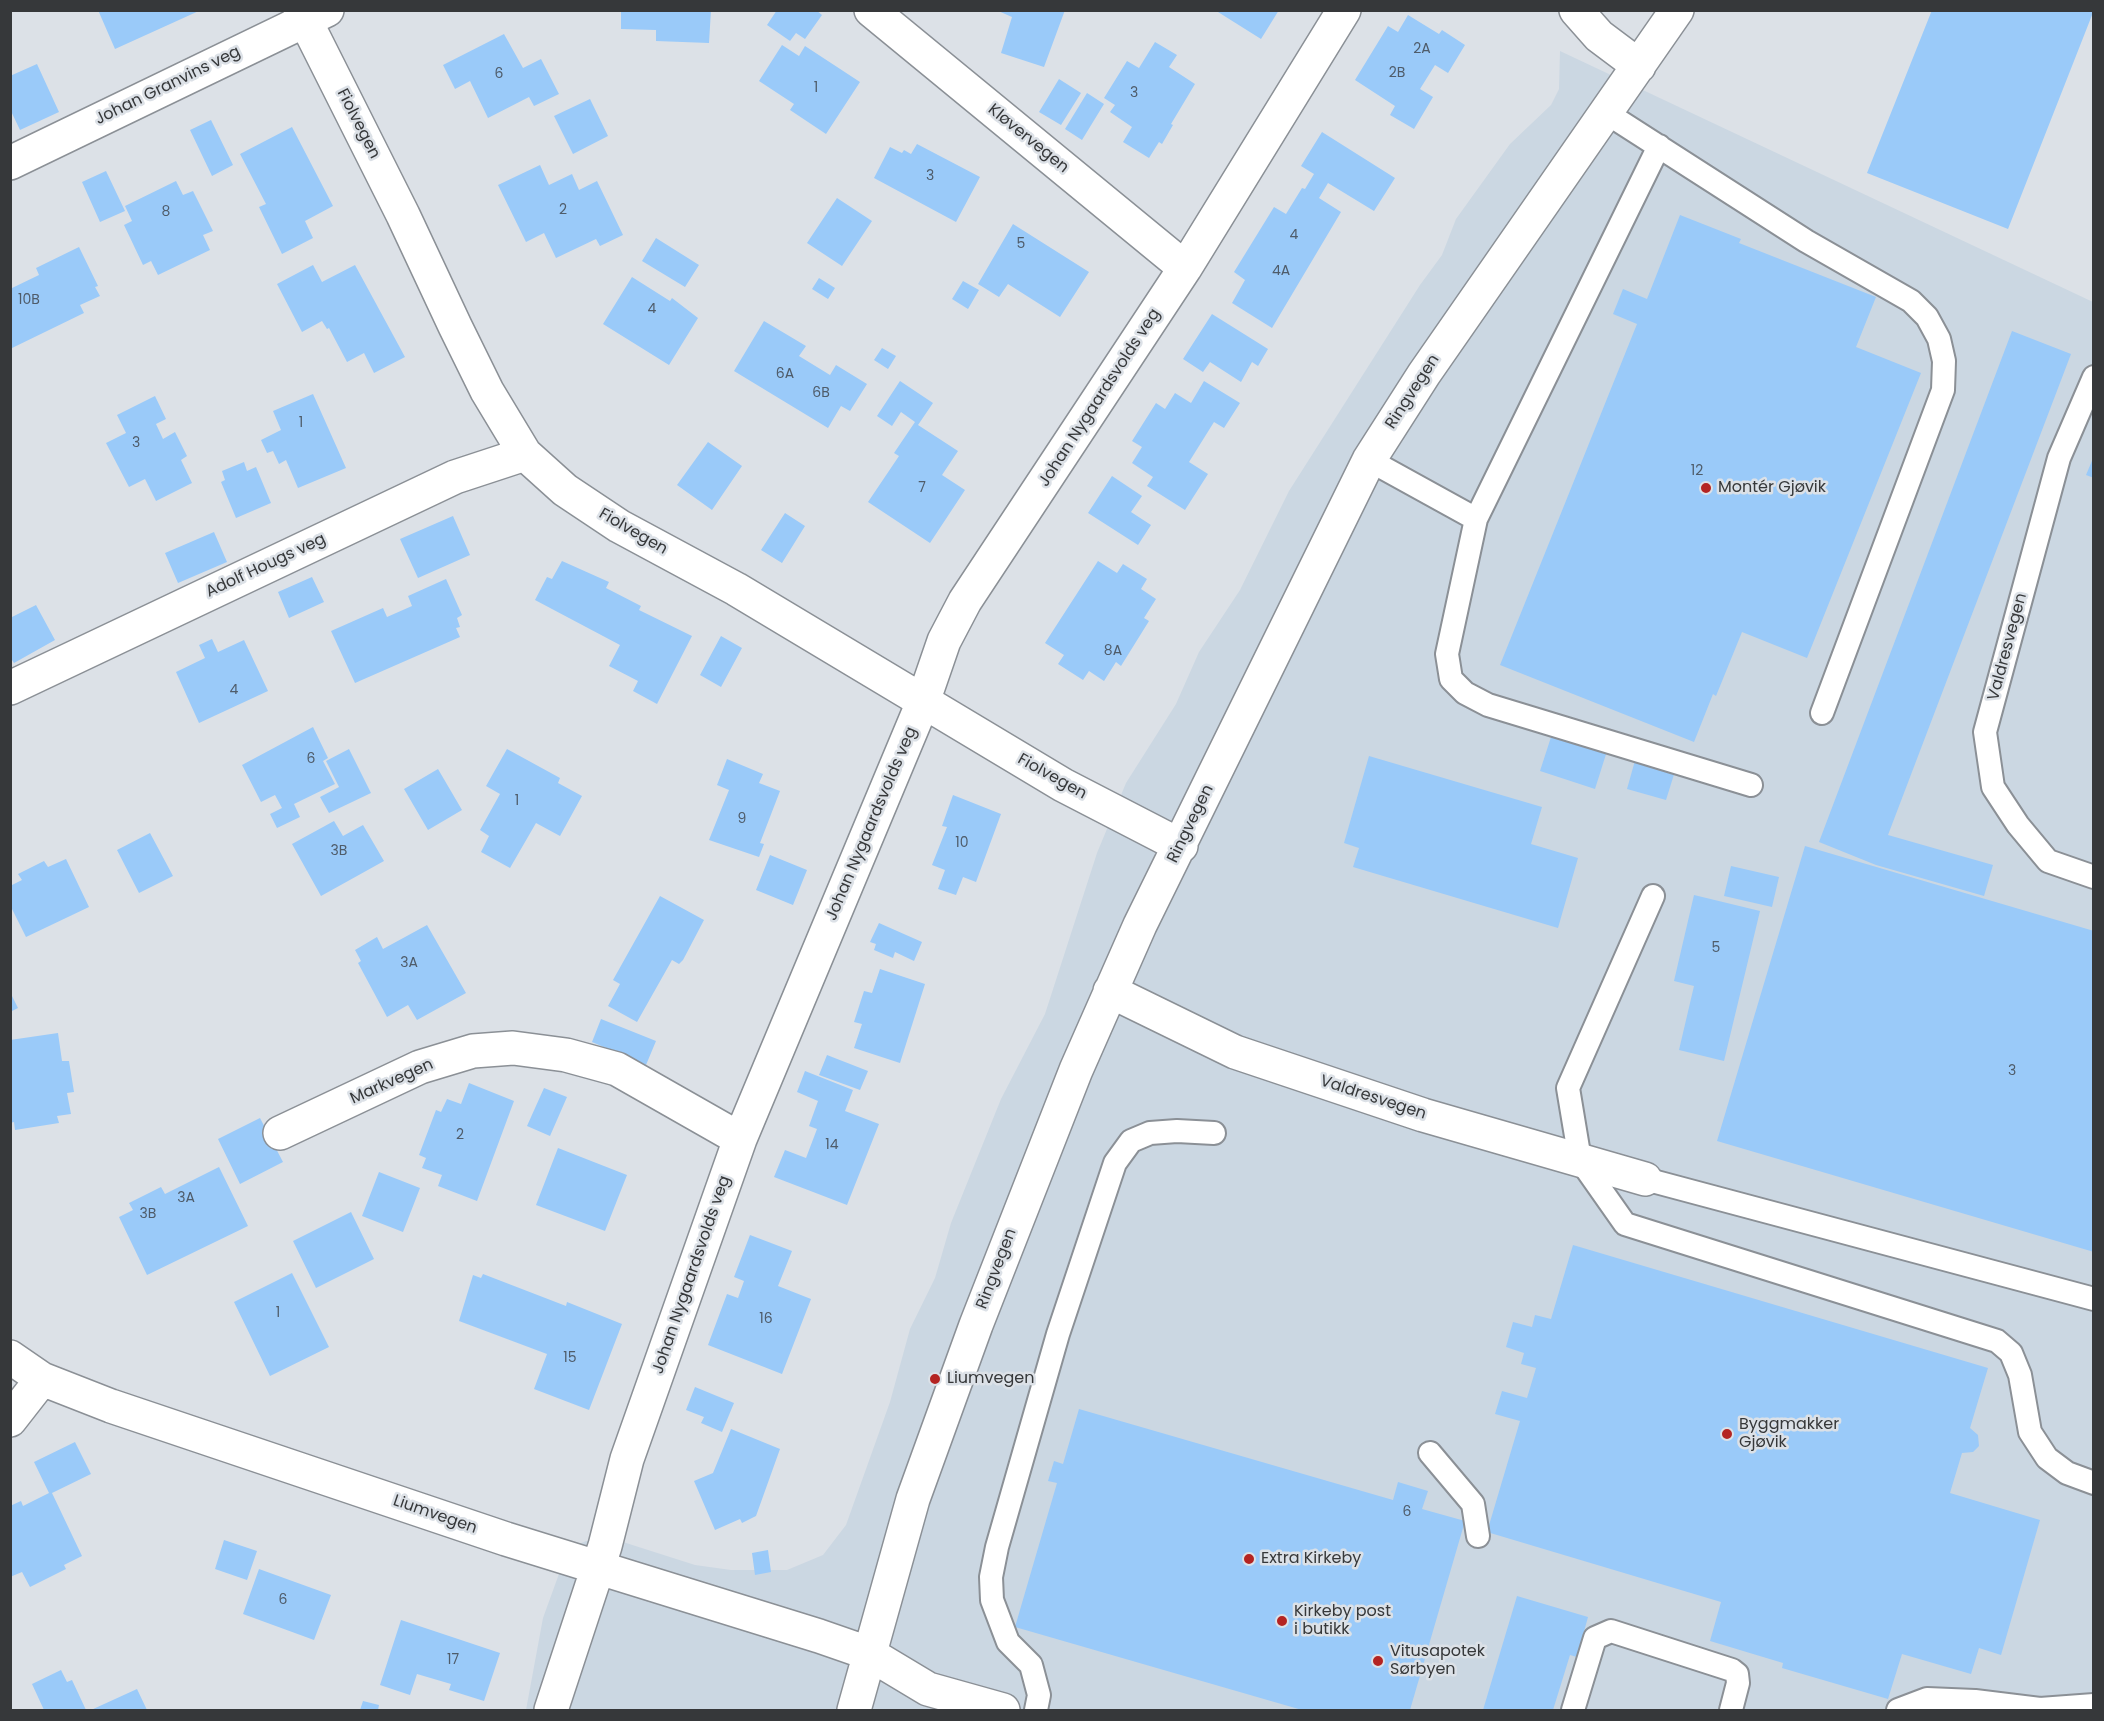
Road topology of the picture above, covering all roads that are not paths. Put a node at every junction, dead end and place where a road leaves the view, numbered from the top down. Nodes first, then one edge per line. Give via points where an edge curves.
1 (871, 10) edge
2 (1344, 10) edge
3 (1576, 10) edge
4 (1677, 10) edge
5 (311, 13) edge
6 (1639, 66) junction
7 (1605, 112) junction
8 (1659, 146) junction
9 (10, 163) edge
10 (1185, 268) junction
11 (2094, 377) edge
12 (525, 454) junction
13 (1369, 460) junction
14 (1476, 519) junction
15 (10, 688) edge
16 (923, 702) junction
17 (1822, 713) dead end
18 (1751, 784) dead end
19 (1181, 846) junction
20 (2094, 877) edge
21 (1653, 896) dead end
22 (1110, 991) junction
23 (280, 1133) dead end
24 (1214, 1133) dead end
25 (740, 1139) junction
26 (1580, 1160) junction
27 (1645, 1179) joint
28 (2094, 1299) edge
29 (10, 1357) edge
30 (42, 1379) junction
31 (10, 1420) edge
32 (1430, 1453) dead end
33 (2094, 1483) edge
34 (1478, 1536) dead end
35 (599, 1566) junction
36 (868, 1653) junction
37 (2094, 1705) edge
38 (551, 1710) edge
39 (854, 1710) edge
40 (1003, 1710) edge
41 (1036, 1710) edge
42 (1573, 1710) edge
43 (1731, 1710) edge
44 (1898, 1710) edge

1 - 10 street, Kløvervegen
2 - 10 street, Johan Nygaardsvolds veg
3 - 6 street via 1599,36
4 - 6 street, Ringvegen
5 - 9 street, Johan Granvins veg
5 - 12 street, Fiolvegen via 459,336
6 - 7 street, Ringvegen
7 - 8 lane
7 - 13 street, Ringvegen
8 - 14 lane
8 - 17 lane via 1806,241 1911,301 1927,317 1939,339 1944,361 1943,390
10 - 16 street, Johan Nygaardsvolds veg via 965,601 944,641
11 - 20 lane, Valdresvegen via 2059,458 1985,732 1993,787 2018,825 2048,861
12 - 15 street, Adolf Hougs veg via 455,477
12 - 16 street, Fiolvegen via 565,490 620,526
13 - 14 lane
13 - 19 street, Ringvegen
14 - 18 lane via 1447,654 1450,679 1465,693 1488,705
16 - 19 street, Fiolvegen via 1063,784
16 - 25 street, Johan Nygaardsvolds veg
19 - 22 street, Ringvegen
21 - 26 lane via 1568,1088
22 - 26 street, Valdresvegen via 1234,1052 1423,1115
22 - 36 street, Ringvegen via 1041,1156 956,1379 913,1499
23 - 25 street, Markvegen via 420,1067 472,1051 513,1048 566,1055 617,1069
24 - 41 lane via 1150,1133 1131,1141 1114,1163 1058,1334 991,1577 992,1600 1008,1642 1032,1665 1039,1695
25 - 35 street, Johan Nygaardsvolds veg via 627,1460
26 - 27 street, Valdresvegen
26 - 33 lane via 1625,1224 1997,1341 2012,1353 2030,1432 2047,1458 2067,1473
27 - 28 lane
29 - 30 street, Liumvegen
30 - 31 street
30 - 35 street, Liumvegen via 111,1407 506,1539
32 - 34 lane via 1473,1504
35 - 36 street, Liumvegen
35 - 38 street, Johan Nygaardsvolds veg
36 - 39 street, Ringvegen
36 - 40 street, Liumvegen via 928,1689
37 - 44 lane via 2040,1709 1927,1699
42 - 43 lane via 1595,1638 1611,1631 1732,1670 1738,1683

